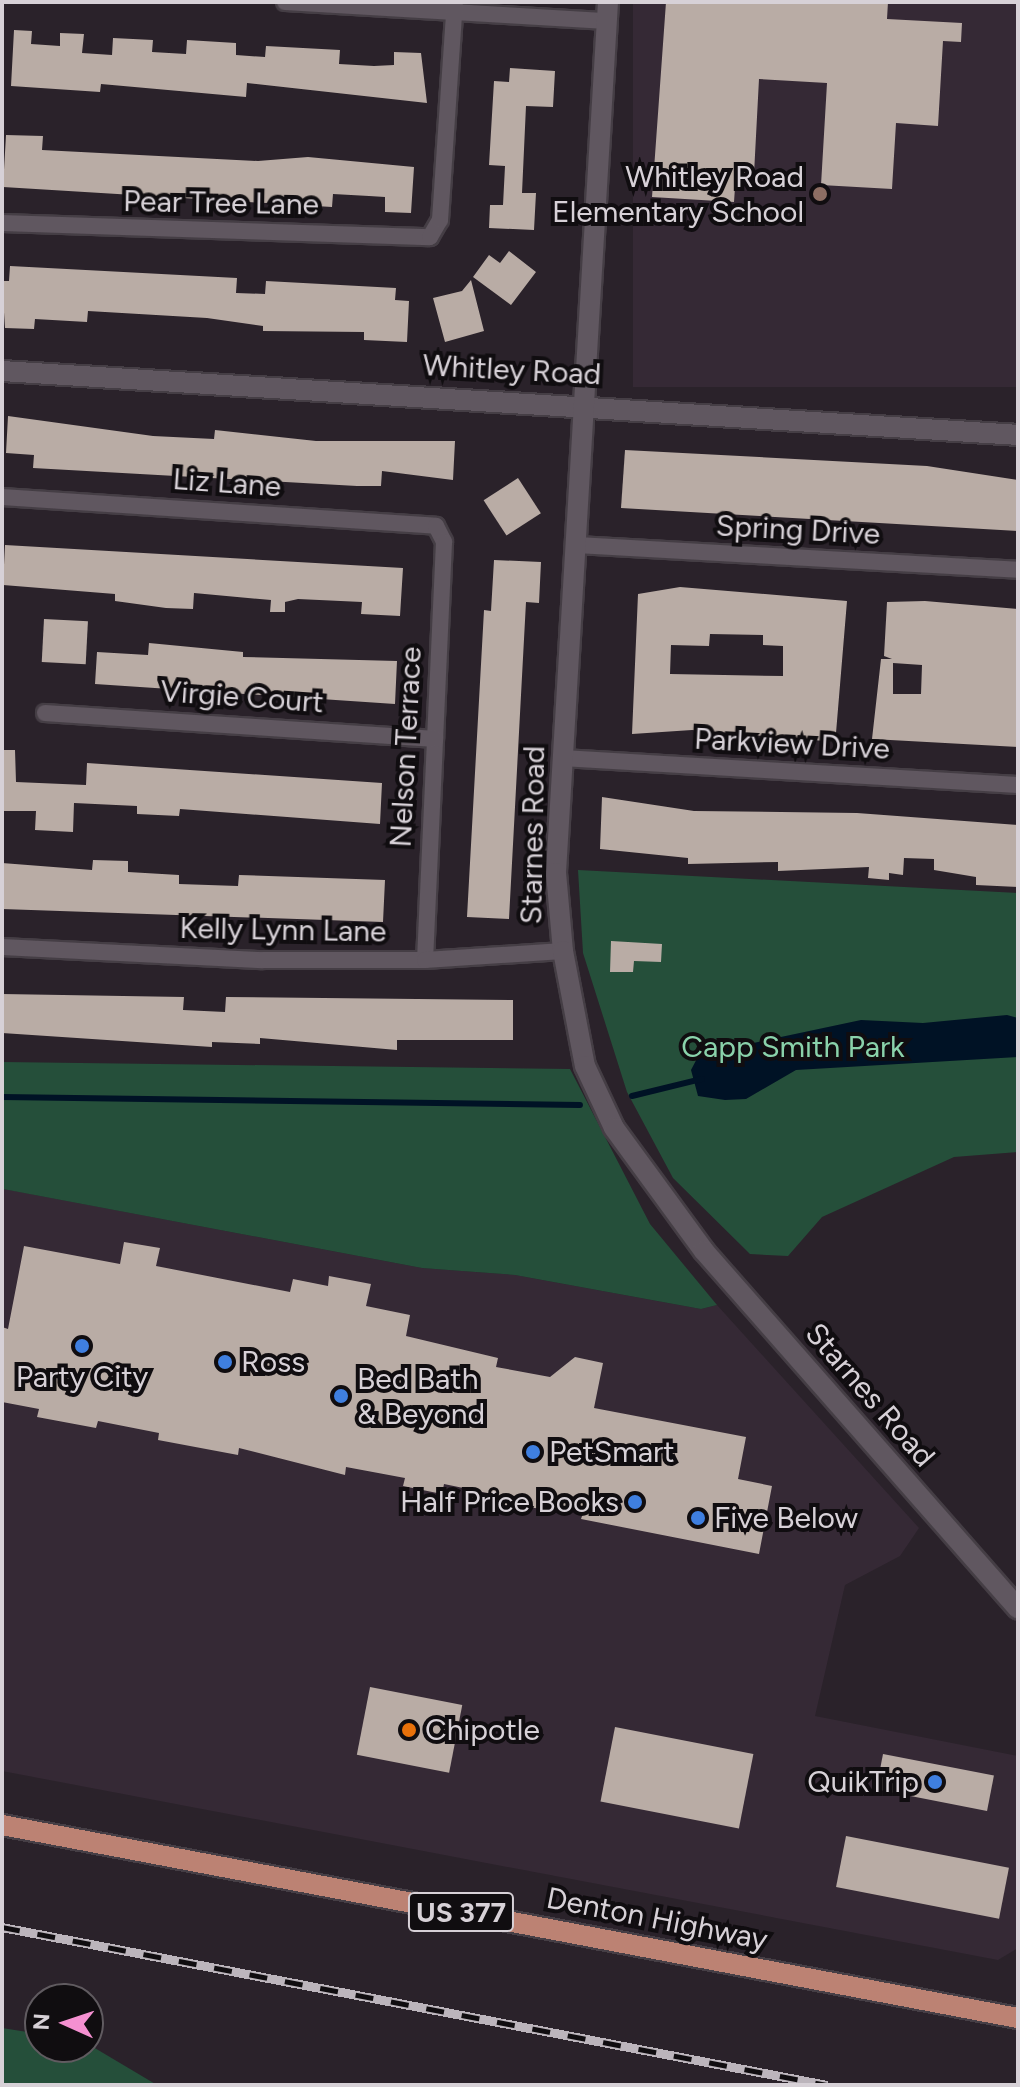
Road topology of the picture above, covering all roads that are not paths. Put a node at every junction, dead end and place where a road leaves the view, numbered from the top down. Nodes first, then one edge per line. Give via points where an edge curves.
1 (285, 2) edge
2 (454, 7) edge
3 (607, 12) edge
4 (2, 223) edge
5 (2, 371) edge
6 (584, 405) junction
7 (1018, 435) edge
8 (2, 497) edge
9 (443, 536) joint
10 (576, 545) junction
11 (1018, 570) edge
12 (45, 713) dead end
13 (435, 739) junction
14 (562, 758) junction
15 (1018, 785) edge
16 (2, 947) edge
17 (563, 951) junction
18 (425, 960) junction
19 (1018, 1609) edge
20 (2, 1825) edge
21 (1018, 2018) edge

1 - 2 street
2 - 3 street
2 - 4 street, Pear Tree Lane via 437,232 430,237
3 - 6 main road, Starnes Road
5 - 6 main road, Whitley Road
6 - 7 main road, Whitley Road
6 - 10 main road, Starnes Road
8 - 9 street, Liz Lane via 423,523
9 - 13 street, Nelson Terrace
10 - 11 street, Spring Drive
10 - 14 main road, Starnes Road
12 - 13 street, Virgie Court
13 - 18 street, Nelson Terrace
14 - 15 street, Parkview Drive
14 - 17 main road, Starnes Road via 556,873
16 - 18 street, Kelly Lynn Lane via 263,960
17 - 18 street, Kelly Lynn Lane
17 - 19 main road, Starnes Road via 585,1066 623,1141 704,1251
20 - 21 main road, Denton Highway / US 377

